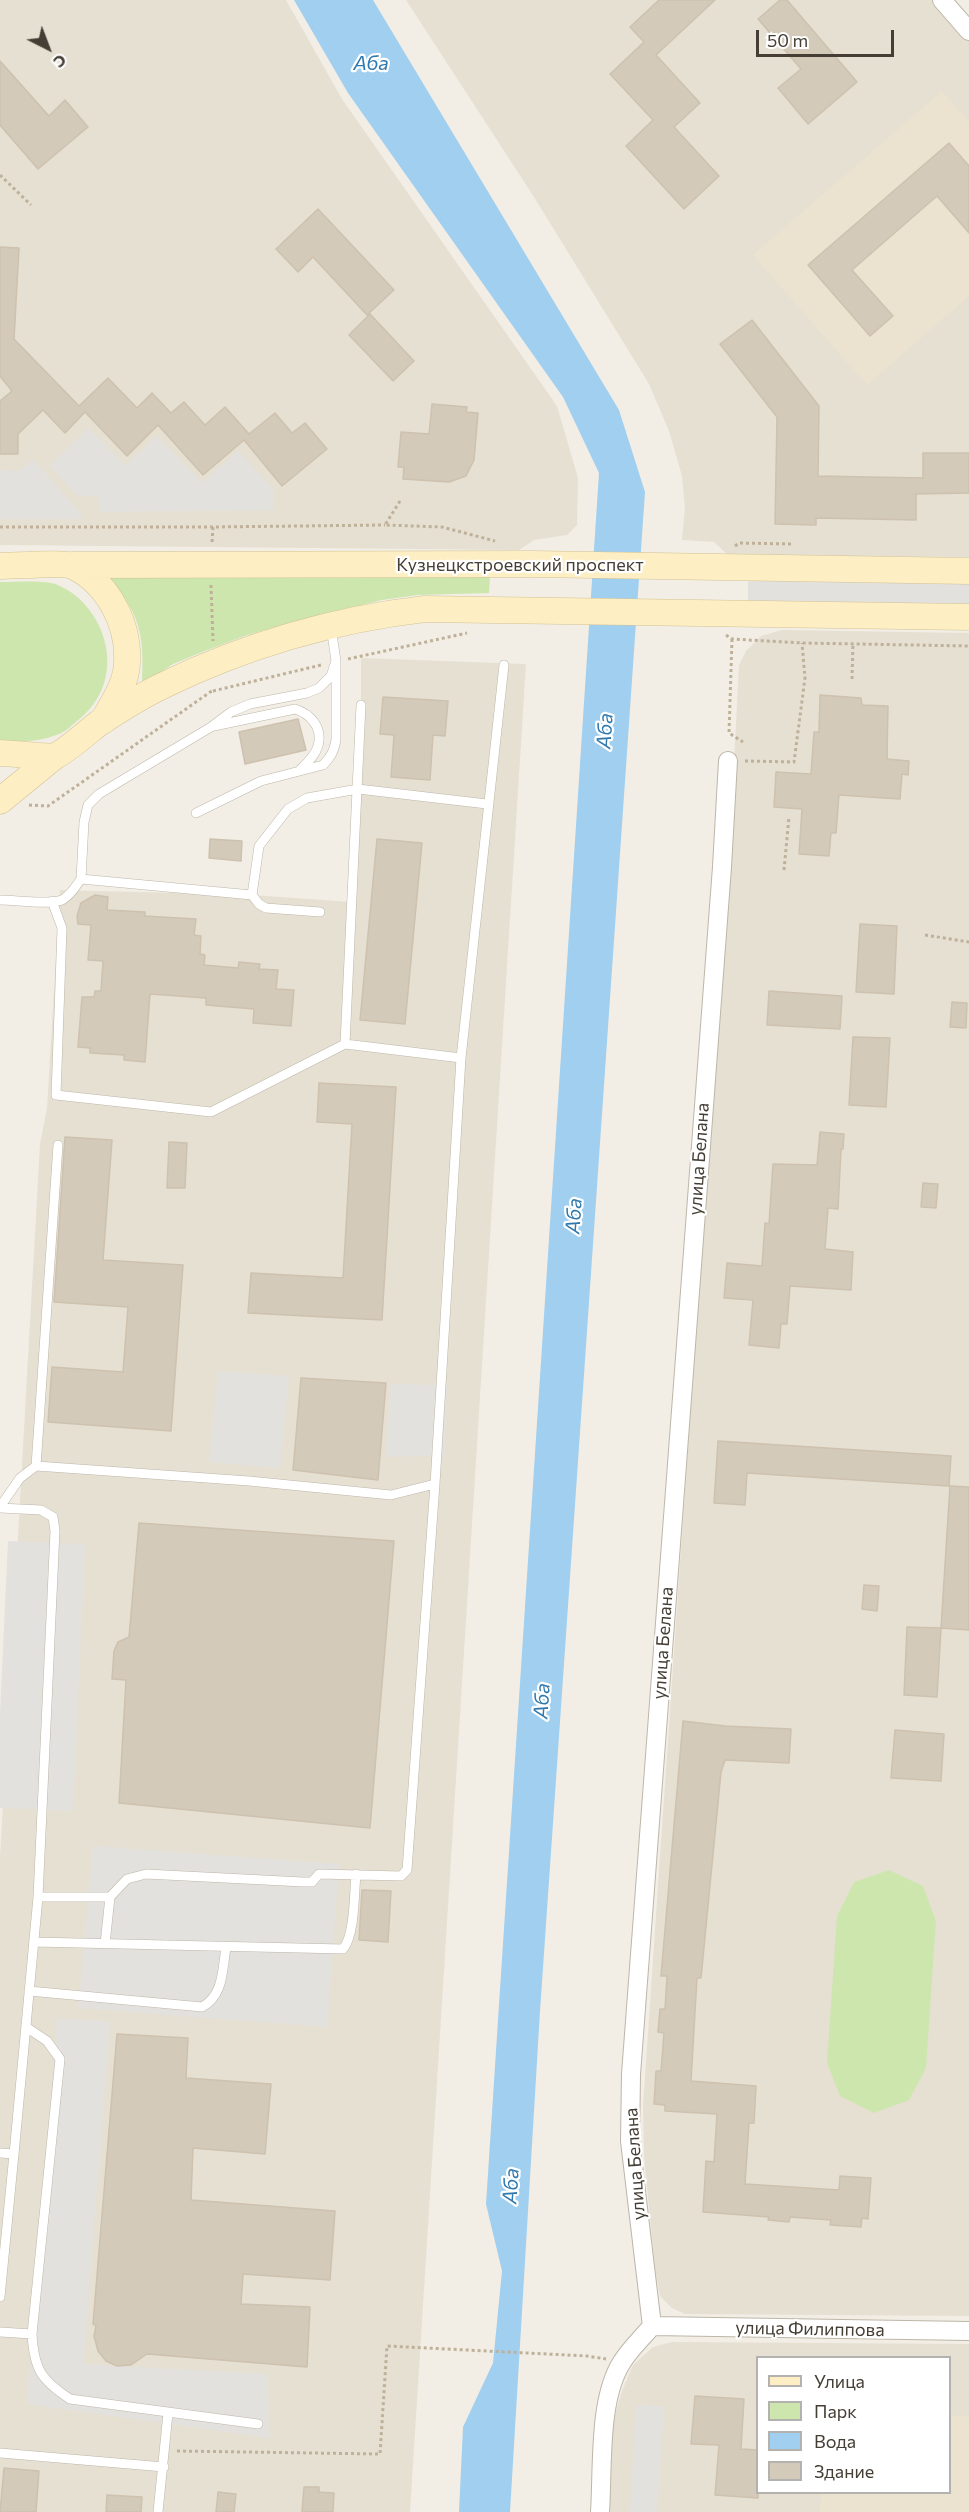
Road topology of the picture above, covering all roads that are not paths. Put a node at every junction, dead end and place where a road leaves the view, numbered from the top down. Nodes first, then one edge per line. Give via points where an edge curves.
1 (942, 0) edge
2 (969, 32) edge
3 (72, 565) junction
4 (0, 566) edge
5 (969, 572) edge
6 (969, 617) edge
7 (330, 626) junction
8 (336, 661) junction
9 (504, 665) dead end
10 (362, 705) dead end
11 (103, 721) junction
12 (211, 727) junction
13 (0, 753) edge
14 (55, 756) junction
15 (728, 761) road end
16 (300, 770) junction
17 (358, 789) junction
18 (0, 801) edge
19 (487, 804) junction
20 (196, 813) dead end
21 (81, 879) junction
22 (252, 895) junction
23 (0, 900) edge
24 (52, 902) junction
25 (320, 912) dead end
26 (345, 1044) junction
27 (461, 1058) junction
28 (58, 1145) dead end
29 (36, 1466) junction
30 (435, 1484) junction
31 (0, 1508) edge
32 (356, 1874) junction
33 (38, 1897) junction
34 (110, 1898) junction
35 (34, 1942) junction
36 (105, 1944) junction
37 (226, 1947) junction
38 (29, 1991) junction
39 (26, 2027) junction
40 (0, 2153) edge
41 (14, 2154) junction
42 (0, 2297) edge
43 (652, 2326) junction
44 (969, 2331) edge
45 (0, 2332) edge
46 (32, 2334) junction
47 (168, 2413) junction
48 (258, 2424) dead end
49 (0, 2453) edge
50 (164, 2467) junction
51 (158, 2512) edge
52 (600, 2512) edge

1 - 2 street
3 - 4 main road, Кузнецкстроевский проспект
3 - 5 main road, Кузнецкстроевский проспект via 532,564
3 - 11 main road via 99,584 114,604 123,628 128,662 120,689
6 - 7 main road via 425,609
7 - 8 lane
7 - 11 main road via 214,663 161,687
8 - 12 lane via 331,676 319,688 250,704
8 - 16 lane via 334,752 323,765
9 - 19 lane
10 - 17 lane
11 - 14 main road
12 - 16 lane via 295,709 307,712 315,722 318,746
12 - 21 lane via 110,786 88,805
13 - 14 main road
14 - 18 main road
15 - 43 street, улица Белана via 631,2074 630,2140
16 - 20 lane via 261,781
17 - 19 lane
17 - 22 lane via 307,798 288,810 259,846
17 - 26 lane
19 - 27 lane
21 - 22 lane
21 - 24 lane via 70,894
22 - 25 lane via 266,908
23 - 24 lane
24 - 26 lane via 62,928 56,1095 211,1112
26 - 27 lane
27 - 30 lane
28 - 29 lane
29 - 30 lane via 391,1495
29 - 31 lane via 20,1478
30 - 32 lane via 409,1864 401,1876
31 - 33 lane via 41,1510 53,1518 55,1531
32 - 34 lane via 320,1874 312,1882 303,1882 146,1874 127,1879
32 - 37 lane via 351,1932 343,1949
33 - 34 lane
33 - 35 lane
34 - 36 lane
35 - 36 lane
35 - 38 lane
36 - 37 lane
37 - 38 lane via 219,1990 213,2001 202,2007
38 - 39 lane
39 - 41 lane
39 - 46 lane via 52,2045 60,2059
40 - 41 lane
41 - 42 lane
43 - 44 street, улица Филиппова
43 - 52 street via 622,2361 610,2391
45 - 46 lane
46 - 47 lane via 33,2358 42,2375 70,2399
47 - 48 lane
47 - 50 lane
49 - 50 lane
50 - 51 lane

